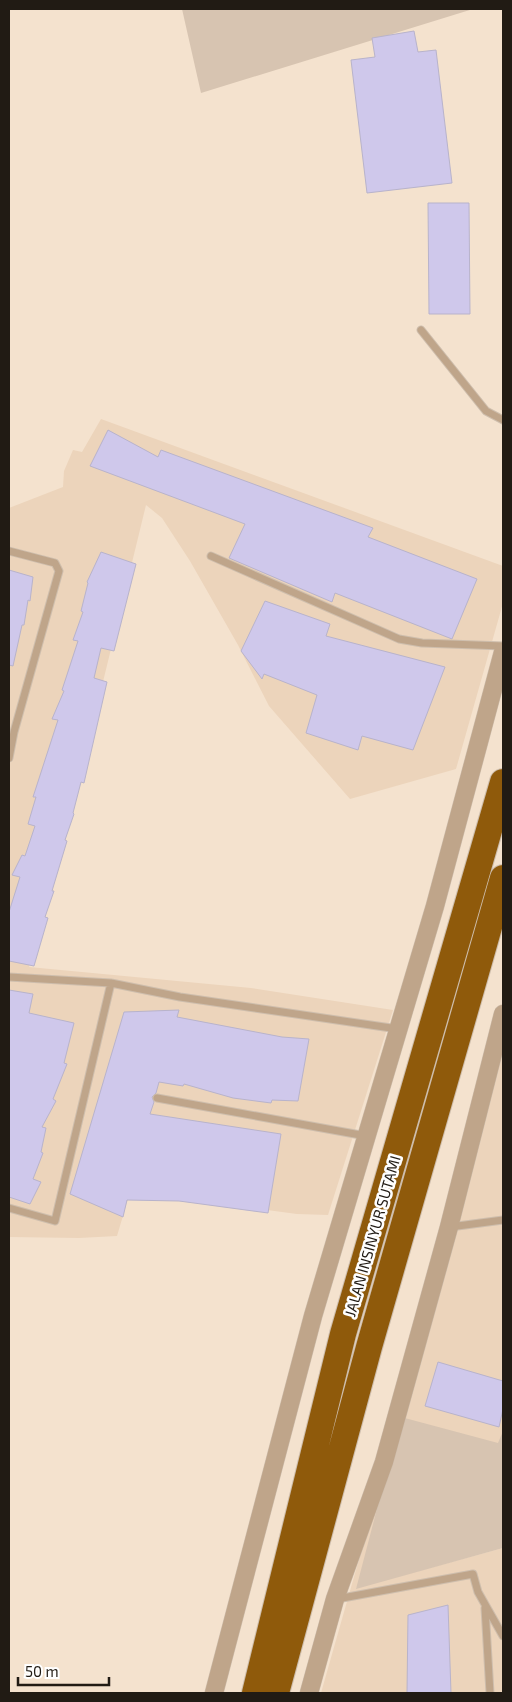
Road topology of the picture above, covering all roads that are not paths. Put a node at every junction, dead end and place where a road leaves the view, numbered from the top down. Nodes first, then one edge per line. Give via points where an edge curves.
1 (421, 330) dead end
2 (503, 420) edge
3 (9, 550) edge
4 (211, 556) dead end
5 (503, 646) edge
6 (503, 652) edge
7 (9, 758) edge
8 (503, 782) edge
9 (503, 878) edge
10 (9, 977) edge
11 (111, 982) junction
12 (503, 1014) edge
13 (398, 1029) junction
14 (157, 1098) dead end
15 (367, 1136) junction
16 (9, 1208) edge
17 (503, 1220) edge
18 (449, 1227) junction
19 (334, 1599) junction
20 (485, 1605) junction
21 (268, 1636) junction
22 (503, 1636) edge
23 (214, 1693) edge
24 (242, 1693) edge
25 (255, 1693) edge
26 (276, 1693) edge
27 (310, 1693) edge
28 (490, 1693) edge

1 - 2 lane via 486,411
3 - 7 lane via 55,563 59,571
4 - 5 lane via 399,639
6 - 13 street via 438,897
8 - 21 highway, JALAN INSINYUR SUTAMI via 343,1334
9 - 26 highway, JALAN INSINYUR SUTAMI via 369,1347
10 - 11 lane
11 - 13 lane via 180,997
11 - 16 lane via 55,1221
12 - 18 street
13 - 15 street
14 - 15 lane
15 - 23 street via 313,1316
17 - 18 lane
18 - 19 street via 384,1462
19 - 20 lane via 473,1574
19 - 27 street
20 - 22 lane
20 - 28 lane
21 - 24 highway
21 - 25 highway, JALAN INSINYUR SUTAMI

